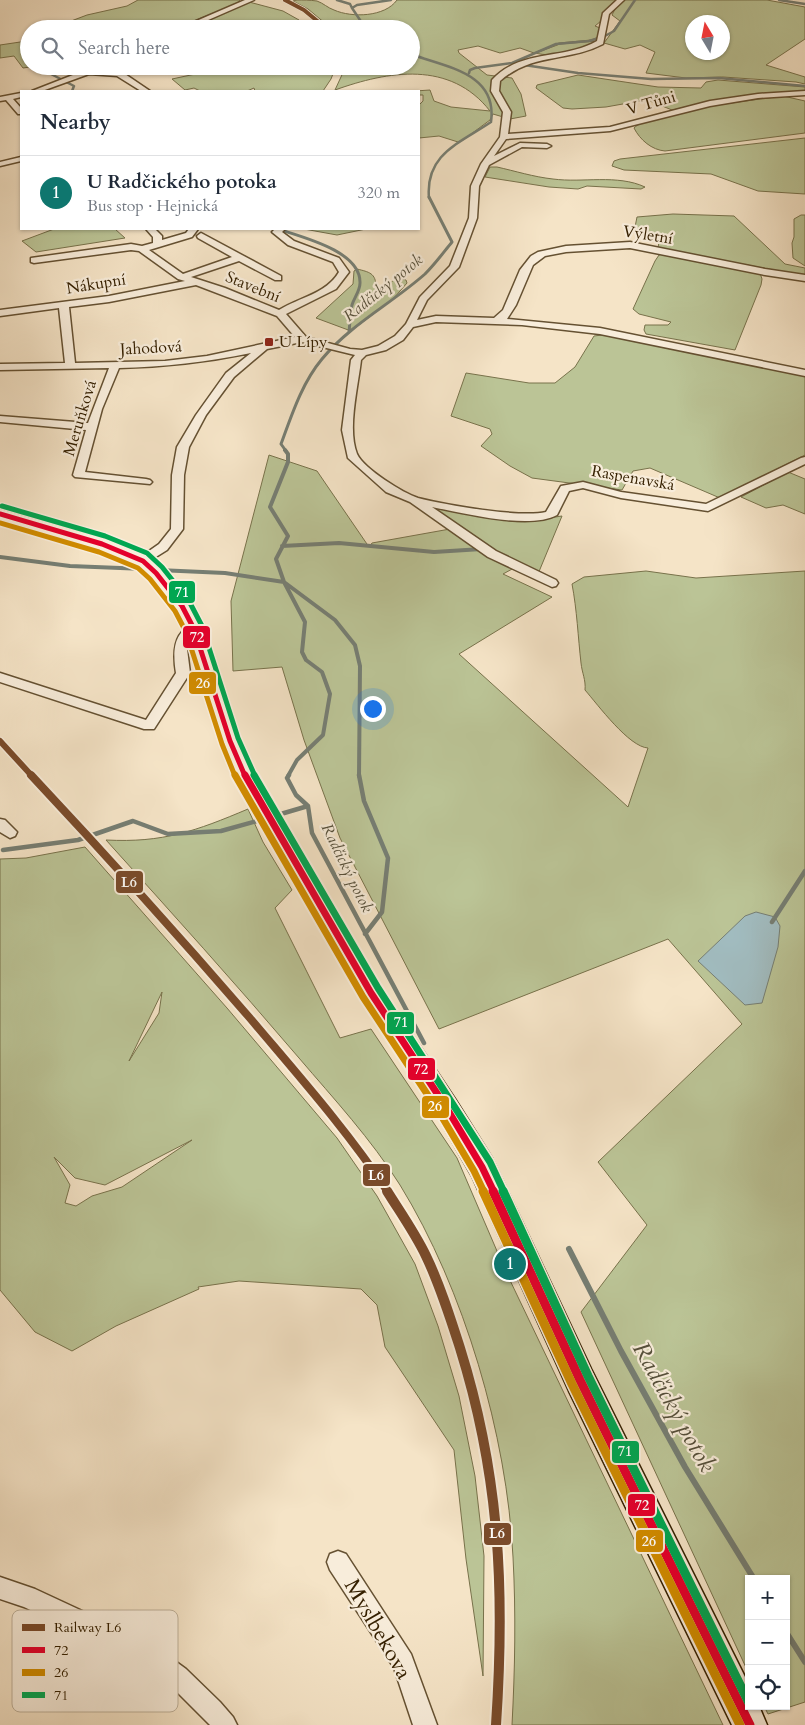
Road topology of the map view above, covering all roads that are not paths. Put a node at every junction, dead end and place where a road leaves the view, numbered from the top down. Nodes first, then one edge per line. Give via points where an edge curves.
1 (251, 0) edge
2 (621, 0) edge
3 (203, 20) edge
4 (76, 75) edge
5 (121, 75) edge
6 (38, 90) edge
7 (144, 90) edge
8 (805, 93) edge
9 (20, 95) edge
10 (4, 98) edge
11 (20, 111) edge
12 (504, 137) junction
13 (547, 146) dead end
14 (20, 159) edge
15 (0, 164) edge
16 (485, 164) junction
17 (151, 230) edge
18 (193, 230) edge
19 (279, 230) edge
20 (201, 236) dead end
21 (157, 244) junction
22 (142, 248) junction
23 (241, 257) junction
24 (34, 260) dead end
25 (181, 277) junction
26 (278, 278) dead end
27 (805, 278) edge
28 (196, 282) junction
29 (64, 305) junction
30 (0, 313) edge
31 (280, 314) junction
32 (494, 322) junction
33 (410, 326) junction
34 (302, 339) junction
35 (267, 346) junction
36 (362, 353) junction
37 (70, 365) junction
38 (114, 365) junction
39 (1, 370) edge
40 (805, 373) edge
41 (0, 419) edge
42 (92, 427) junction
43 (805, 460) edge
44 (146, 482) dead end
45 (414, 500) junction
46 (0, 514) edge
47 (143, 561) junction
48 (552, 583) dead end
49 (194, 628) junction
50 (0, 677) edge
51 (338, 1562) dead end
52 (0, 1588) edge
53 (53, 1610) edge
54 (178, 1677) edge
55 (225, 1725) edge
56 (425, 1725) edge
57 (750, 1725) edge

1 - 3 street
2 - 12 street via 606,14 600,42 589,50 518,64 496,80 495,90 507,112
4 - 6 street
5 - 7 street
8 - 12 street, V Tůni via 718,102 610,129
9 - 10 street
10 - 11 street
12 - 16 street
13 - 16 street via 520,145
14 - 15 street
16 - 33 street via 475,186 473,218 454,267 423,299
17 - 21 street via 158,236
18 - 21 street via 188,235
19 - 31 street via 276,232 291,243 336,260 344,272 337,284
20 - 23 street, Stavební
21 - 22 street
22 - 24 street
22 - 25 street, Stavební
23 - 25 street, Stavební
23 - 26 street, Stavební
25 - 28 street, Stavební
27 - 32 street, Výletní via 630,245 551,252 534,258 526,268 505,316
28 - 29 street, Nákupní
28 - 31 street, Stavební
29 - 30 street, Nákupní
29 - 37 street, Meruňková
31 - 34 street, Stavební
32 - 33 street via 436,319
32 - 40 street via 522,322 600,332
33 - 36 street via 399,338 382,348
34 - 35 street, Jahodová
34 - 36 street
35 - 38 street, Jahodová via 207,359
35 - 47 street via 230,375 183,447 178,475 177,529 163,548
36 - 45 street, Raspenavská via 356,360 347,430 352,456 390,490
37 - 38 street, Jahodová
37 - 39 street, Jahodová
38 - 42 street, Meruňková
41 - 42 street
42 - 44 street, Meruňková via 80,475
43 - 45 street, Raspenavská via 708,508 583,486 565,488 559,495 555,510 538,517 515,517
45 - 48 street, Raspenavská via 492,554
46 - 47 main road via 102,544
47 - 49 main road via 166,585
49 - 50 street via 184,637 179,650 183,673 149,726
49 - 57 main road via 230,742 246,778 371,993 482,1167 580,1380
51 - 56 street, Myslbekova via 403,1662
52 - 53 street
54 - 55 street

